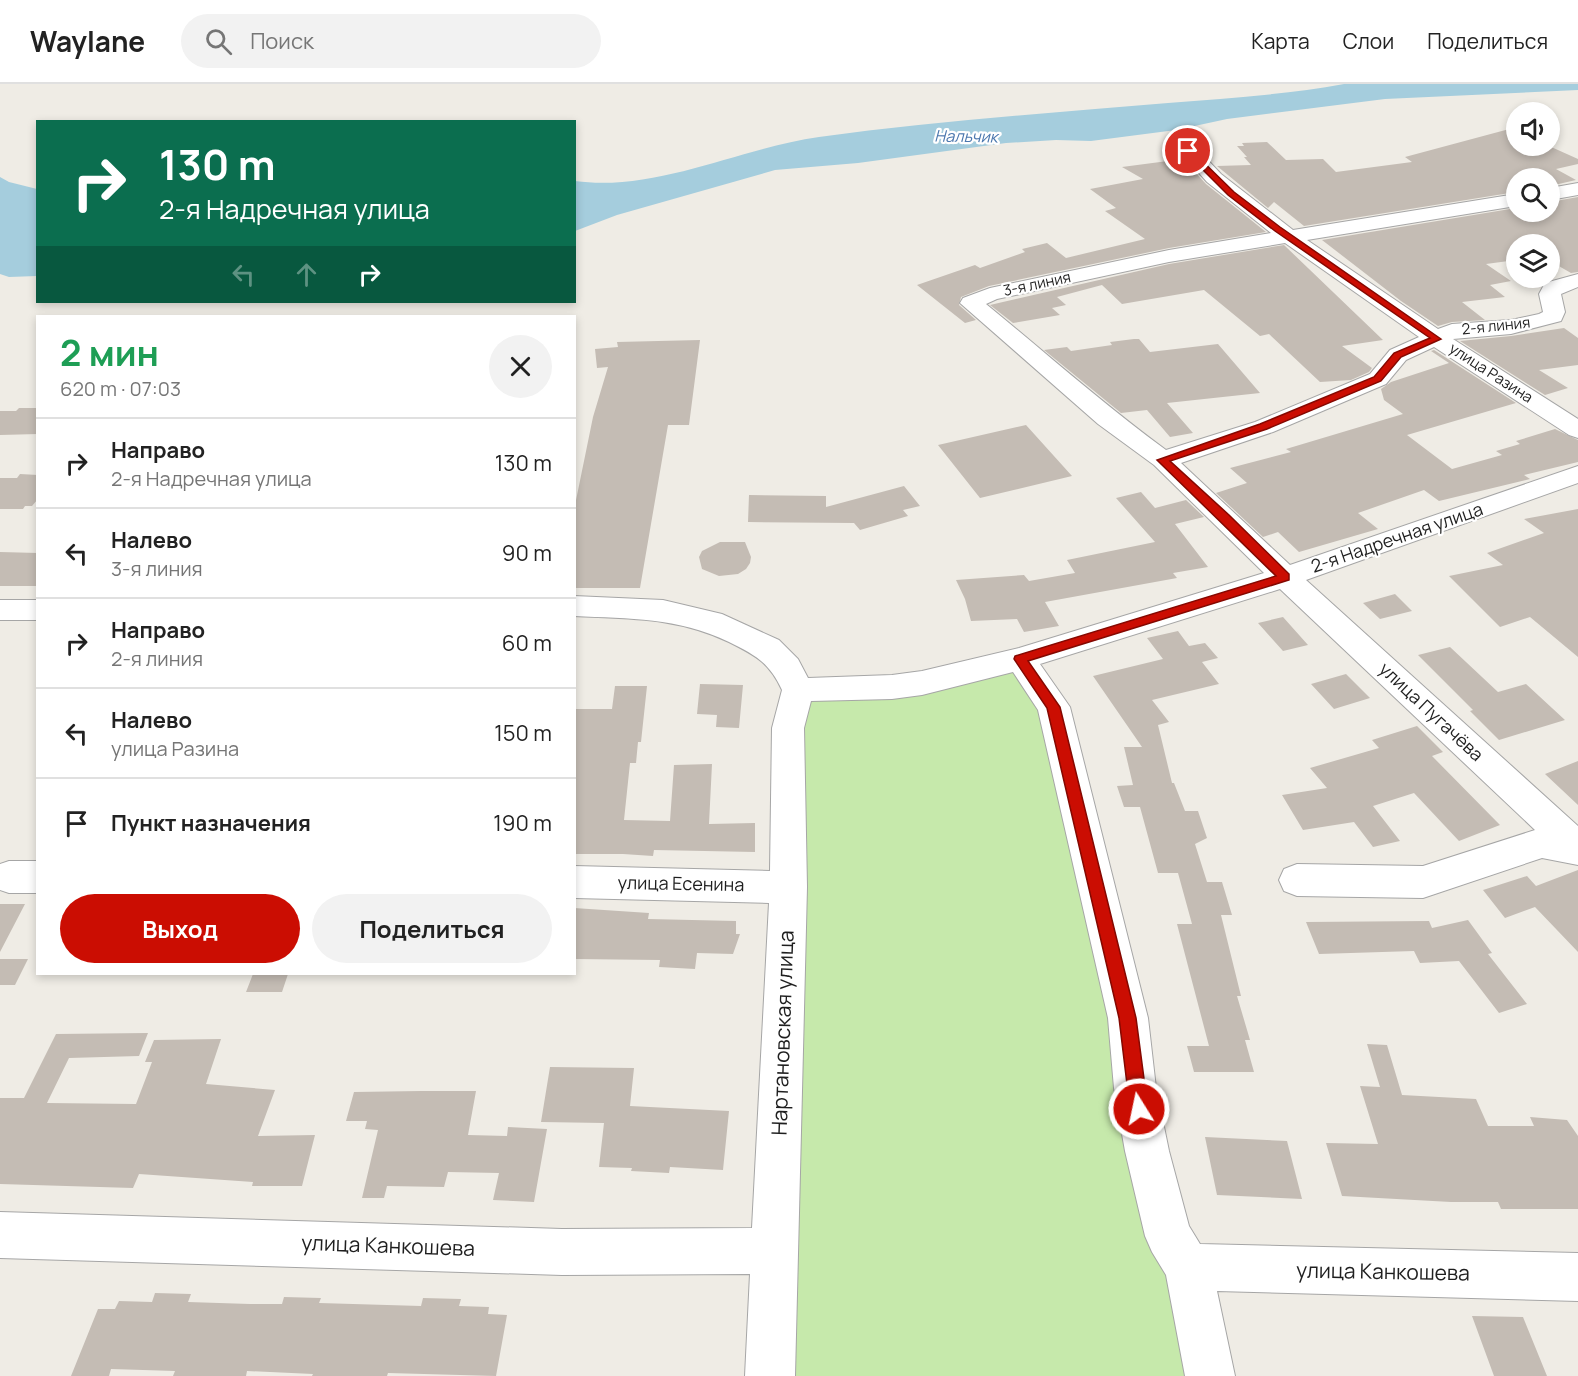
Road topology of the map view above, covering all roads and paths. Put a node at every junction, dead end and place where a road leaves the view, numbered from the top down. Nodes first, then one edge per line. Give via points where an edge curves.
1 (1178, 139) dead end
2 (1578, 189) edge
3 (1560, 192) edge
4 (1506, 202) edge
5 (1289, 237) junction
6 (1578, 280) edge
7 (1437, 339) junction
8 (1578, 430) edge
9 (1162, 460) junction
10 (1578, 474) edge
11 (1285, 577) junction
12 (576, 606) edge
13 (0, 610) edge
14 (36, 610) edge
15 (1020, 659) junction
16 (798, 690) junction
17 (1578, 849) edge
18 (1297, 880) dead end
19 (576, 882) edge
20 (788, 886) junction
21 (0, 1235) edge
22 (775, 1251) junction
23 (1188, 1267) junction
24 (1578, 1277) edge
25 (770, 1376) edge
26 (1210, 1376) edge

1 - 5 street, улица Разина via 1231,193
2 - 3 street
4 - 5 street, 3-я линия
5 - 7 street, улица Разина
5 - 9 street, 3-я линия via 1169,256 990,294 971,303 1107,419
6 - 7 street, 2-я линия via 1553,288 1550,294 1554,312 1546,319 1510,327 1452,330
7 - 8 street, улица Разина
7 - 9 street, 2-я линия via 1398,355 1378,379 1264,427
9 - 11 street, 3-я линия
10 - 11 street, 2-я Надречная улица
11 - 15 street, 2-я Надречная улица
11 - 17 street, улица Пугачёва
12 - 16 street via 663,610 711,621 768,648 787,667
13 - 14 street
15 - 16 street, 2-я Надречная улица via 922,683
15 - 23 street via 1054,707 1128,1018 1135,1088 1152,1172 1168,1236
16 - 20 street, Нартановская улица via 788,728
17 - 18 street via 1542,843 1423,882
19 - 20 street, улица Есенина
20 - 22 street, Нартановская улица
21 - 22 street, улица Канкошева via 562,1252
22 - 25 street, Нартановская улица
23 - 24 street, улица Канкошева
23 - 26 street

